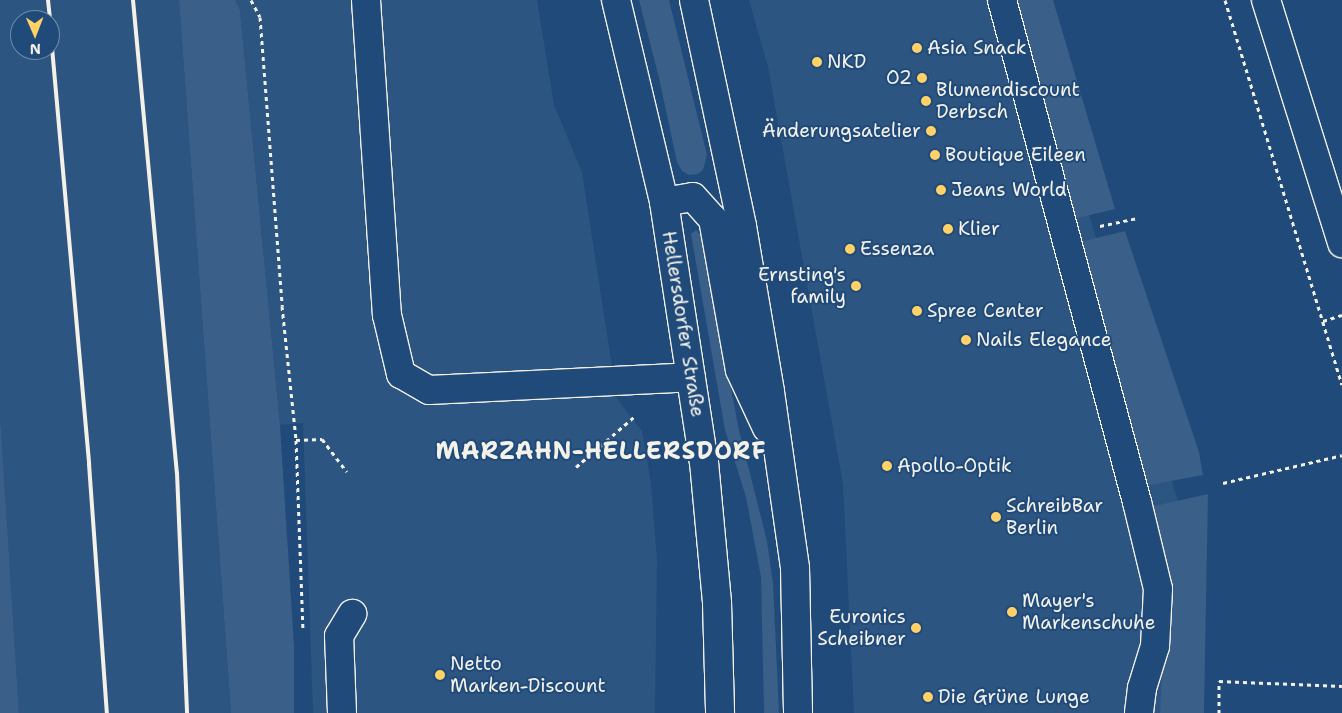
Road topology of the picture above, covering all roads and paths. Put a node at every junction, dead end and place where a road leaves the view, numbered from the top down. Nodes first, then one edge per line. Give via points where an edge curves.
1 (251, 0) edge
2 (366, 0) edge
3 (616, 0) edge
4 (694, 0) edge
5 (1002, 0) edge
6 (1225, 0) edge
7 (1266, 0) edge
8 (664, 202) junction
9 (1342, 243) edge
10 (1342, 315) edge
11 (1323, 321) junction
12 (691, 377) junction
13 (1342, 385) edge
14 (641, 411) dead end
15 (296, 440) junction
16 (778, 452) junction
17 (1342, 455) edge
18 (576, 467) dead end
19 (347, 472) dead end
20 (1223, 483) dead end
21 (352, 614) dead end
22 (303, 632) dead end
23 (1342, 686) edge
24 (342, 713) edge
25 (720, 713) edge
26 (798, 713) edge
27 (1139, 713) edge
28 (1219, 713) edge

1 - 15 path via 260,17 282,306
2 - 12 main road via 388,315 401,374 430,390
3 - 8 main road, Hellersdorfer Straße
4 - 16 main road via 742,226
5 - 27 main road via 1158,589 1155,646 1142,688
6 - 11 path
7 - 9 main road
8 - 12 main road, Hellersdorfer Straße
8 - 16 main road via 693,197 713,219 740,370
10 - 11 path
11 - 13 path
12 - 25 main road, Hellersdorfer Straße via 704,462 717,603
14 - 18 path
15 - 19 path via 322,439
15 - 22 path
16 - 26 main road via 795,568
17 - 20 path
21 - 24 main road via 339,636
23 - 28 path via 1219,681

